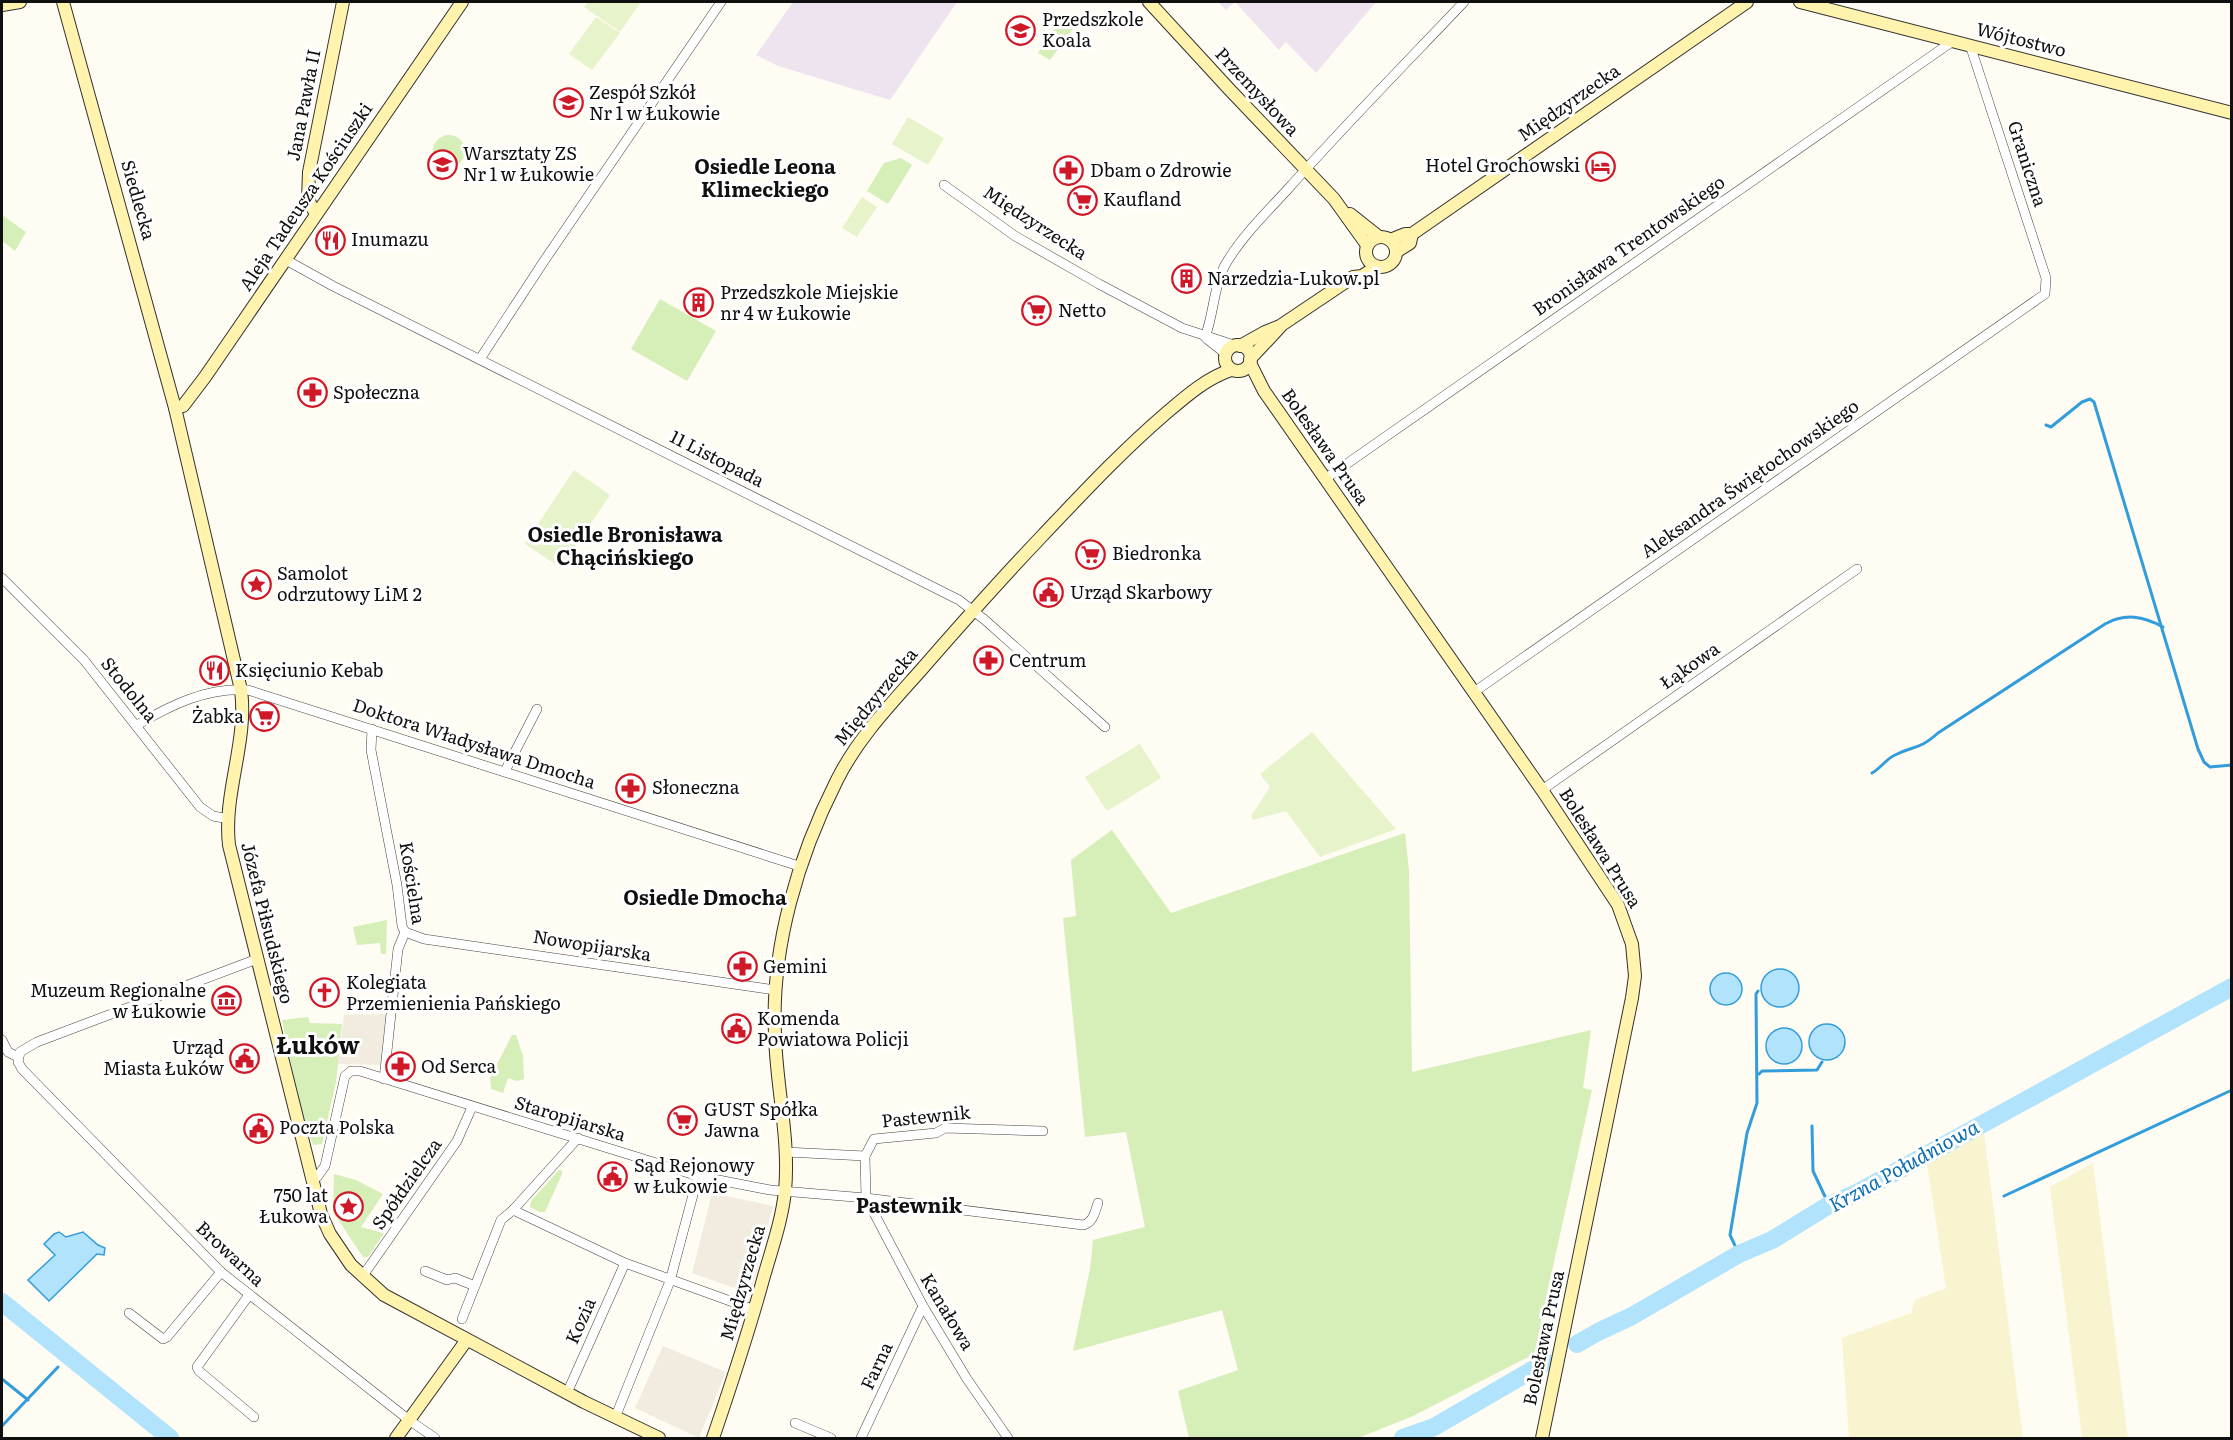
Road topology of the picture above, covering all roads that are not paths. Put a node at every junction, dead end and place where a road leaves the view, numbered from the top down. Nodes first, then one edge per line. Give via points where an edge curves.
1 (20, 2) edge
2 (63, 2) edge
3 (343, 2) edge
4 (462, 2) edge
5 (722, 2) edge
6 (1149, 2) edge
7 (1464, 2) edge
8 (1747, 2) edge
9 (1800, 2) edge
10 (2, 5) edge
11 (1953, 40) junction
12 (1970, 45) junction
13 (2232, 113) edge
14 (1305, 170) junction
15 (944, 185) dead end
16 (1340, 206) junction
17 (316, 214) junction
18 (1412, 234) junction
19 (1384, 238) junction
20 (1367, 245) junction
21 (1396, 252) junction
22 (286, 260) junction
23 (1371, 263) junction
24 (2046, 294) joint
25 (1280, 326) junction
26 (1205, 337) junction
27 (1239, 346) junction
28 (1225, 356) junction
29 (480, 359) junction
30 (1243, 366) junction
31 (1198, 388) junction
32 (176, 408) junction
33 (1325, 479) junction
34 (1857, 569) dead end
35 (2, 578) edge
36 (973, 610) junction
37 (240, 690) junction
38 (1474, 692) junction
39 (537, 710) dead end
40 (137, 725) junction
41 (1105, 727) dead end
42 (372, 729) junction
43 (505, 771) junction
44 (1542, 790) junction
45 (229, 819) junction
46 (802, 867) junction
47 (405, 932) junction
48 (257, 959) junction
49 (775, 990) junction
50 (2, 1040) edge
51 (18, 1057) junction
52 (384, 1079) junction
53 (472, 1107) junction
54 (1043, 1131) dead end
55 (578, 1138) junction
56 (786, 1152) junction
57 (865, 1156) junction
58 (698, 1176) junction
59 (311, 1179) junction
60 (785, 1191) junction
61 (866, 1198) junction
62 (1098, 1203) dead end
63 (513, 1210) junction
64 (625, 1263) junction
65 (425, 1271) dead end
66 (221, 1272) junction
67 (362, 1277) junction
68 (670, 1281) junction
69 (475, 1286) junction
70 (249, 1295) junction
71 (922, 1306) junction
72 (755, 1310) junction
73 (129, 1313) dead end
74 (462, 1318) dead end
75 (466, 1341) junction
76 (567, 1393) junction
77 (254, 1417) dead end
78 (615, 1418) junction
79 (409, 1420) junction
80 (795, 1423) dead end
81 (396, 1438) edge
82 (435, 1438) edge
83 (659, 1438) edge
84 (713, 1438) edge
85 (831, 1438) edge
86 (861, 1438) edge
87 (1008, 1438) edge
88 (1542, 1438) edge

1 - 10 main road
2 - 32 main road, Siedlecka
3 - 17 main road, Jana Pawła II via 309,172 308,200
4 - 17 main road, Aleja Tadeusza Kościuszki
5 - 29 street
6 - 14 main road, Przemysłowa
7 - 14 street
8 - 18 main road, Międzyrzecka
9 - 11 main road, Wójtostwo
11 - 12 main road, Wójtostwo
11 - 33 street, Bronisława Trentowskiego
12 - 13 main road, Wójtostwo
12 - 24 street, Graniczna via 2046,278
14 - 16 main road, Przemysłowa
14 - 26 street via 1227,262 1218,280
15 - 26 street, Międzyrzecka via 1029,245
16 - 19 main road, Przemysłowa
16 - 20 main road, Przemysłowa
17 - 22 main road, Aleja Tadeusza Kościuszki
18 - 19 main road, Międzyrzecka
18 - 21 main road, Międzyrzecka via 1410,243
19 - 20 main road
19 - 21 main road
20 - 23 main road via 1365,252
21 - 23 main road via 1388,266
22 - 29 street, 11 Listopada
22 - 32 main road, Aleja Tadeusza Kościuszki via 189,399
23 - 25 main road, Międzyrzecka via 1362,276 1353,277
24 - 38 street, Aleksandra Świętochowskiego
25 - 27 main road, Międzyrzecka
25 - 30 main road, Międzyrzecka
26 - 27 street, Międzyrzecka
26 - 28 street, Międzyrzecka
27 - 28 main road via 1230,348
27 - 30 main road, Bolesława Prusa via 1247,349
28 - 30 main road via 1226,364
28 - 31 main road, Międzyrzecka
29 - 36 street, 11 Listopada
30 - 31 main road, Międzyrzecka
30 - 33 main road, Bolesława Prusa
31 - 36 main road, Międzyrzecka via 1113,462
32 - 37 main road, Józefa Piłsudskiego
33 - 38 main road, Bolesława Prusa
34 - 44 street, Łąkowa
35 - 40 street, Stodolna via 64,638
36 - 41 street, 11 Listopada
36 - 46 main road, Międzyrzecka via 859,743 828,798
37 - 40 street, Doktora Władysława Dmocha via 193,696
37 - 42 street, Doktora Władysława Dmocha
37 - 45 main road, Józefa Piłsudskiego via 242,731
38 - 44 main road, Bolesława Prusa
39 - 43 street
40 - 45 street, Stodolna via 200,807 213,816
42 - 43 street, Doktora Władysława Dmocha
42 - 47 street, Kościelna via 371,750
43 - 46 street, Doktora Władysława Dmocha
44 - 88 main road, Bolesława Prusa via 1618,905 1632,944 1635,976
45 - 48 main road, Józefa Piłsudskiego via 229,845
46 - 49 main road, Międzyrzecka via 786,922
47 - 49 street, Nowopijarska via 424,939
47 - 52 street, Kościelna via 398,949
48 - 51 street via 37,1042 24,1048
48 - 59 main road, Józefa Piłsudskiego
49 - 56 main road, Międzyrzecka via 776,1051
50 - 51 street via 8,1052
51 - 66 street, Browarna via 22,1070
52 - 53 street, Staropijarska
52 - 59 street, Staropijarska via 360,1071 345,1076 325,1166
53 - 55 street, Staropijarska
53 - 67 street, Spółdzielcza via 457,1141
54 - 57 street, Pastewnik via 945,1128 936,1133 874,1139
55 - 58 street, Staropijarska
55 - 63 street
56 - 57 street
56 - 60 main road, Międzyrzecka
57 - 61 street
58 - 60 street, Staropijarska
58 - 68 street
59 - 67 main road, Józefa Piłsudskiego via 330,1234
60 - 61 street
60 - 72 main road, Międzyrzecka
61 - 62 street via 1083,1225 1094,1216
61 - 71 street, Kanałowa
63 - 64 street
63 - 69 street via 498,1225
64 - 68 street
64 - 76 street, Kozia
65 - 69 street
66 - 70 street, Browarna
66 - 73 street via 163,1339
67 - 75 main road, Józefa Piłsudskiego via 393,1301
68 - 72 street
68 - 78 street
69 - 74 street
70 - 77 street via 197,1367
70 - 79 street, Browarna
71 - 86 street, Farna
71 - 87 street, Kanałowa
72 - 84 main road, Międzyrzecka
75 - 76 main road, Józefa Piłsudskiego
75 - 79 main road
76 - 78 main road, Józefa Piłsudskiego
78 - 83 main road, Józefa Piłsudskiego
79 - 81 main road
79 - 82 street, Browarna
80 - 85 street

